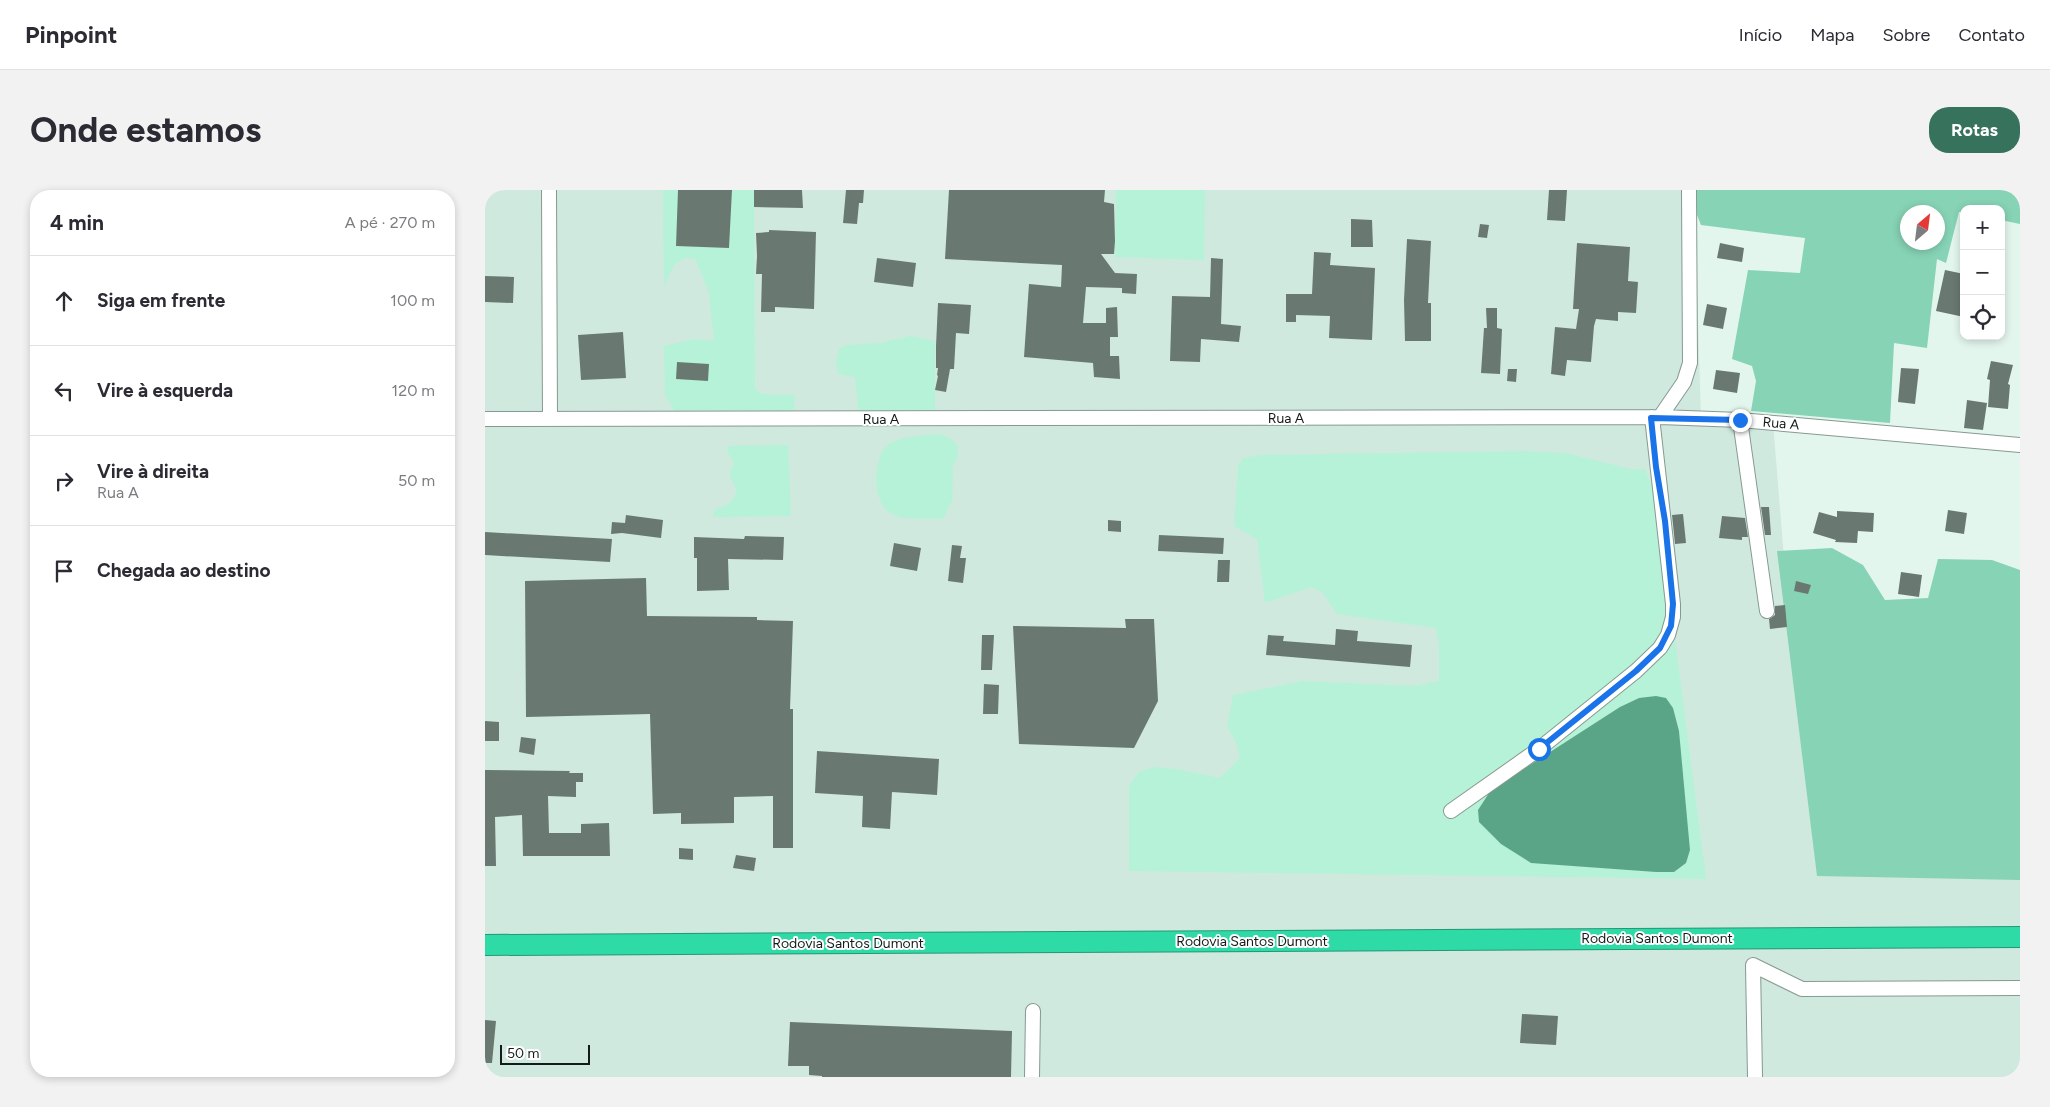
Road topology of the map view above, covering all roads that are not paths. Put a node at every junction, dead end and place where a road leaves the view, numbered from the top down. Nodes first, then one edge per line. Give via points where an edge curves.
1 (549, 190) edge
2 (1689, 190) edge
3 (1656, 417) junction
4 (485, 419) edge
5 (550, 419) junction
6 (1740, 420) junction
7 (2020, 445) edge
8 (1767, 611) dead end
9 (1451, 811) dead end
10 (2020, 937) edge
11 (485, 945) edge
12 (2020, 988) edge
13 (1033, 1011) dead end
14 (1032, 1077) edge
15 (1755, 1077) edge

1 - 5 street
2 - 3 street via 1690,363 1684,382
3 - 5 street, Rua A
3 - 6 street, Rua A
3 - 9 street via 1656,467 1673,604 1667,635 1660,648 1629,677 1539,749
4 - 5 street, Rua A
6 - 7 street, Rua A
6 - 8 street
10 - 11 highway, Rodovia Santos Dumont
12 - 15 street via 1802,989 1753,966
13 - 14 street

